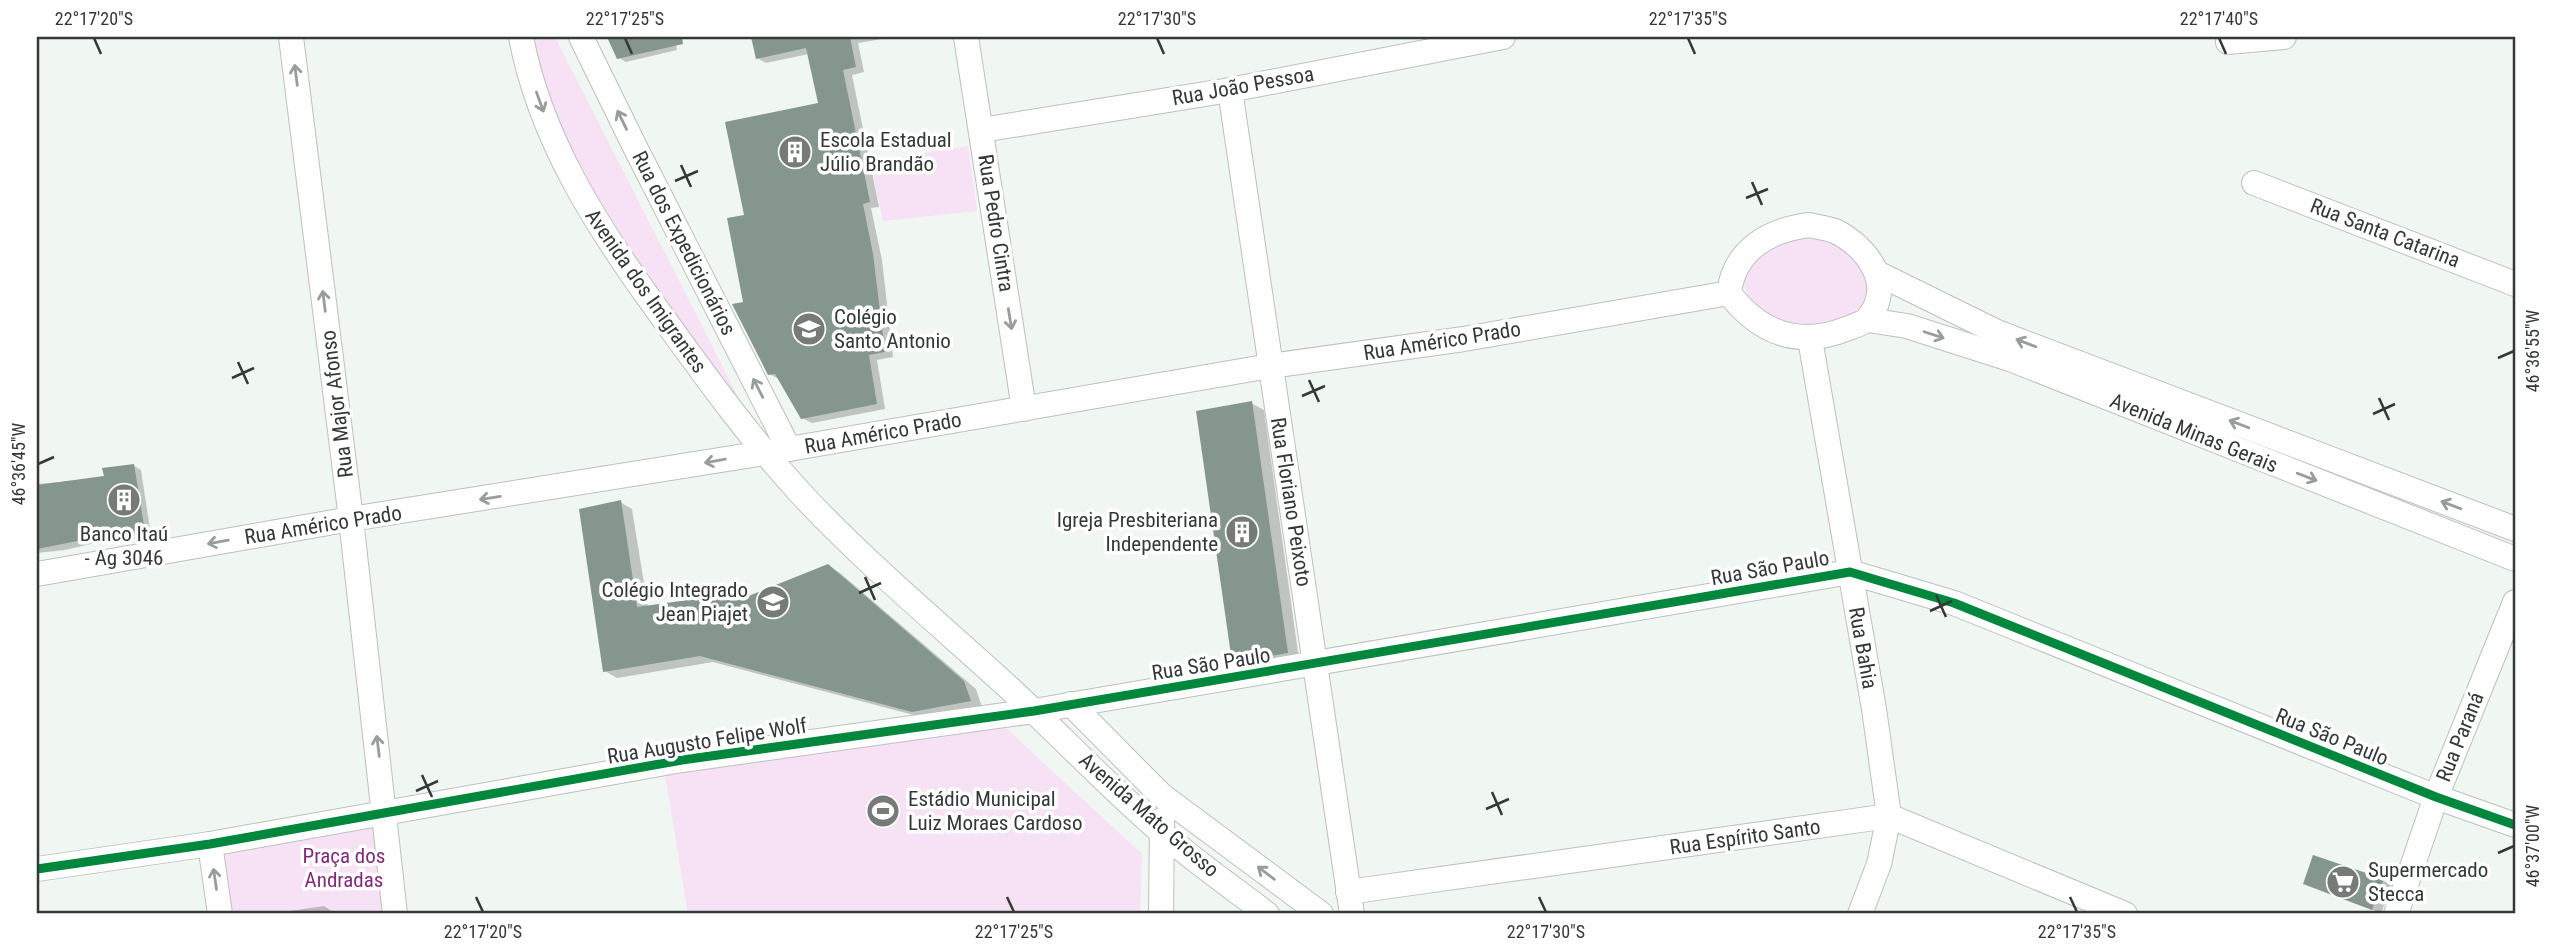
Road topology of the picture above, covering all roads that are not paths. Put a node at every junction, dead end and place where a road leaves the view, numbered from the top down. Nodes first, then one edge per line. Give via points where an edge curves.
1 (292, 37) edge
2 (521, 37) edge
3 (581, 37) edge
4 (966, 37) edge
5 (1503, 37) edge
6 (2284, 37) edge
7 (2228, 42) dead end
8 (1230, 90) junction
9 (982, 130) junction
10 (2254, 183) dead end
11 (1879, 274) junction
12 (2515, 284) edge
13 (1729, 293) junction
14 (1868, 320) junction
15 (1810, 339) junction
16 (1270, 366) junction
17 (1024, 409) junction
18 (778, 451) junction
19 (351, 519) junction
20 (2515, 530) edge
21 (2515, 559) edge
22 (1850, 572) junction
23 (37, 574) edge
24 (2515, 602) edge
25 (1316, 664) junction
26 (1071, 704) junction
27 (1034, 711) junction
28 (1161, 795) junction
29 (2436, 797) junction
30 (386, 814) junction
31 (1889, 816) junction
32 (2515, 825) edge
33 (1162, 833) junction
34 (210, 844) junction
35 (37, 869) edge
36 (1350, 903) edge
37 (220, 914) edge
38 (396, 914) edge
39 (1161, 914) edge
40 (1267, 914) edge
41 (1321, 914) edge
42 (1860, 914) edge
43 (2125, 914) edge
44 (2396, 914) edge

19 -> 1 street, Rua Major Afonso
2 -> 18 street, Avenida dos Imigrantes via 551,131 585,204 691,356
18 -> 3 street, Rua dos Expedicionários
4 - 9 street, Rua Pedro Cintra
5 - 8 street, Rua João Pessoa
6 - 7 street
8 - 9 street, Rua João Pessoa
8 - 16 street, Rua Floriano Peixoto
9 -> 17 street, Rua Pedro Cintra
10 - 12 street, Rua Santa Catarina
11 - 13 street via 1848,238 1809,225 1786,228 1746,254 1731,274
11 - 14 street via 1878,303
20 -> 11 street, Avenida Minas Gerais via 1997,332
13 - 15 street via 1744,313 1763,326
13 - 16 street, Rua Américo Prado via 1464,339
14 - 15 street
14 -> 21 street, Avenida Minas Gerais via 1906,326 2010,359
15 - 22 street, Rua Bahia
16 - 17 street, Rua Américo Prado
16 - 25 street, Rua Floriano Peixoto
17 - 18 street, Rua Américo Prado
18 -> 19 street, Rua Américo Prado
18 - 27 street, Avenida Mato Grosso via 834,527
19 -> 23 street, Rua Américo Prado
30 -> 19 street, Rua Major Afonso
22 - 25 street, Rua São Paulo
22 - 29 street, Rua São Paulo via 1954,603
22 - 31 street, Rua Bahia
24 - 29 street, Rua Paraná
25 - 26 street, Rua São Paulo
25 - 36 street, Rua Floriano Peixoto
26 - 27 street, Rua São Paulo
26 - 28 street, Avenida Mato Grosso
27 - 30 street, Rua Augusto Felipe Wolf via 682,760
27 - 33 street, Avenida Mato Grosso
28 - 33 street
41 -> 28 street, Avenida Mato Grosso
29 - 32 street, Rua São Paulo
29 - 44 street, Rua Paraná
30 - 34 street
30 - 38 street
31 - 36 street, Rua Espírito Santo
31 - 42 street, Rua Bahia via 1879,864
31 - 43 street
33 - 39 street
33 - 40 street, Avenida Mato Grosso
34 - 35 street
37 -> 34 street

